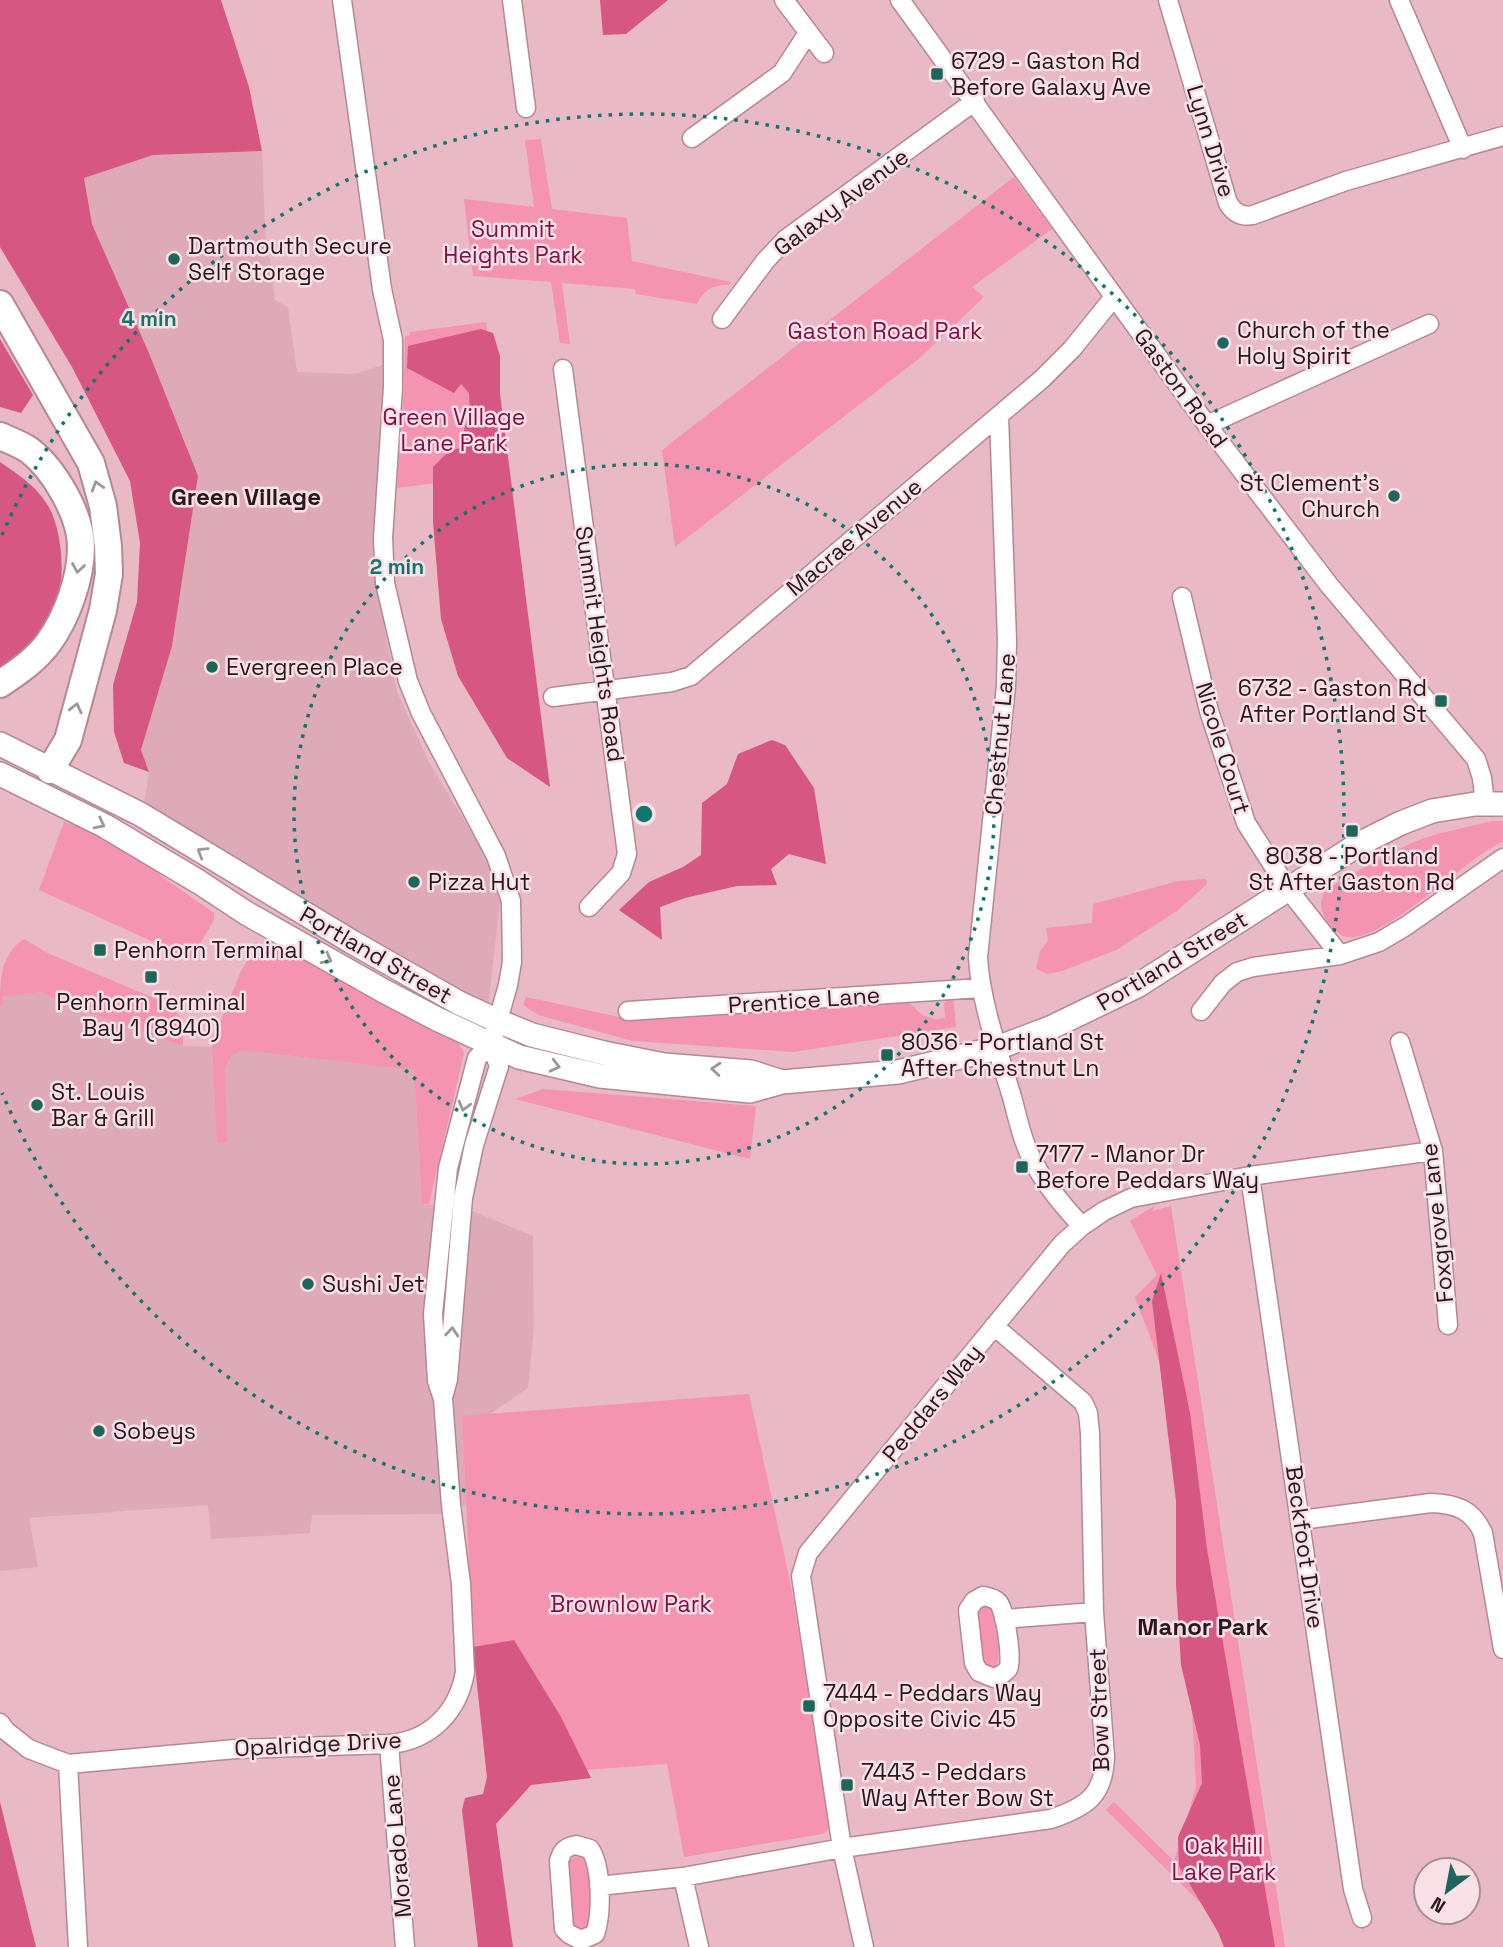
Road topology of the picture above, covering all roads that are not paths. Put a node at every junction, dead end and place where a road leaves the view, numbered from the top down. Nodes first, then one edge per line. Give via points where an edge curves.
1 (342, 0) edge
2 (512, 0) edge
3 (783, 0) edge
4 (900, 0) edge
5 (1168, 0) edge
6 (1399, 0) edge
7 (808, 33) junction
8 (824, 53) dead end
9 (975, 101) junction
10 (526, 108) dead end
11 (1503, 136) edge
12 (692, 138) dead end
13 (1463, 149) junction
14 (1114, 297) junction
15 (0, 304) edge
16 (722, 318) dead end
17 (1429, 324) dead end
18 (563, 369) dead end
19 (999, 416) junction
20 (1207, 425) junction
21 (0, 436) edge
22 (1182, 597) dead end
23 (0, 684) edge
24 (606, 690) junction
25 (553, 697) dead end
26 (0, 744) edge
27 (50, 770) junction
28 (0, 774) edge
29 (38, 795) junction
30 (1494, 804) edge
31 (1503, 858) edge
32 (1288, 889) junction
33 (589, 907) dead end
34 (1340, 955) junction
35 (981, 988) junction
36 (628, 1011) dead end
37 (1201, 1012) dead end
38 (494, 1033) junction
39 (1400, 1042) dead end
40 (997, 1048) junction
41 (1433, 1151) junction
42 (1250, 1176) junction
43 (1082, 1226) junction
44 (1448, 1325) dead end
45 (994, 1326) junction
46 (1301, 1520) junction
47 (1094, 1612) junction
48 (1004, 1619) dead end
49 (1503, 1649) edge
50 (0, 1723) edge
51 (388, 1744) junction
52 (68, 1764) junction
53 (842, 1848) junction
54 (683, 1877) junction
55 (599, 1886) junction
56 (1362, 1918) dead end
57 (78, 1947) edge
58 (405, 1947) edge
59 (699, 1947) edge
60 (864, 1947) edge

1 - 38 street, Opalridge Drive via 393,340 385,583 408,681 496,856 511,901 512,962
2 - 10 street
3 - 7 street
4 - 9 street, Gaston Road
5 - 13 street, Lynn Drive via 1228,202 1240,215 1253,215 1346,181
6 - 13 street
7 - 8 street
7 - 12 street via 782,73
9 - 14 street, Gaston Road
9 - 16 street, Galaxy Avenue via 786,239
11 - 13 street, Lynn Drive
14 - 19 street, Macrae Avenue via 1064,357
14 - 20 street, Gaston Road
27 -> 15 highway via 68,740 103,610 108,546 91,463
17 - 20 street
18 - 24 street, Summit Heights Road
19 - 24 street, Macrae Avenue via 691,676
19 - 35 street, Chestnut Lane via 1006,686 978,957
20 - 30 street, Gaston Road via 1329,585 1476,759
21 -> 23 highway via 29,450 54,477 68,500 81,546 65,614 49,642
22 - 32 street, Nicole Court via 1209,711 1245,823
24 - 25 street, Macrae Avenue
24 - 33 street, Summit Heights Road via 627,854 621,873
26 - 27 main road, Portland Street
27 - 29 main road
38 -> 27 main road, Portland Street via 459,1003 140,814
28 - 29 main road, Portland Street
29 -> 38 main road, Portland Street via 105,826 382,990
30 - 32 main road, Portland Street via 1432,811 1401,823
31 - 34 street via 1406,926 1379,942
32 - 34 street, Nicole Court
32 - 40 main road, Portland Street via 1137,986
34 - 37 street via 1237,972
35 - 36 street, Prentice Lane
35 - 40 street, Chestnut Lane
38 - 40 main road, Portland Street via 544,1038 664,1065 751,1072 782,1082 898,1072
38 - 51 street, Opalridge Drive via 477,1058 448,1168 433,1314 461,1584 465,1672 457,1700 440,1722 416,1738
39 - 41 street, Foxgrove Lane
40 - 43 street, Chestnut Lane via 1028,1152 1062,1205
41 - 42 street, Peddars Way
41 - 44 street, Foxgrove Lane
42 - 43 street, Peddars Way via 1130,1198
42 - 46 street, Beckfoot Drive
43 - 45 street, Peddars Way
45 - 47 street, Bow Street via 1083,1402 1088,1413
45 - 53 street, Peddars Way via 808,1553 801,1576
46 - 49 street via 1431,1503 1451,1503 1466,1510 1483,1533
46 - 56 street, Beckfoot Drive via 1353,1889
47 - 48 street
47 - 53 street, Bow Street via 1104,1773 1095,1794 1082,1807 1051,1819
50 - 52 street, Opalridge Drive via 29,1749
51 - 52 street, Opalridge Drive via 236,1749
51 - 58 street, Morado Lane
52 - 57 street
53 - 54 street, Bow Street
53 - 60 street, Peddars Way
54 - 55 street, Bow Street
54 - 59 street
55 - 55 street via 590,1849 568,1846 559,1861 564,1929 581,1940 595,1934 598,1927

